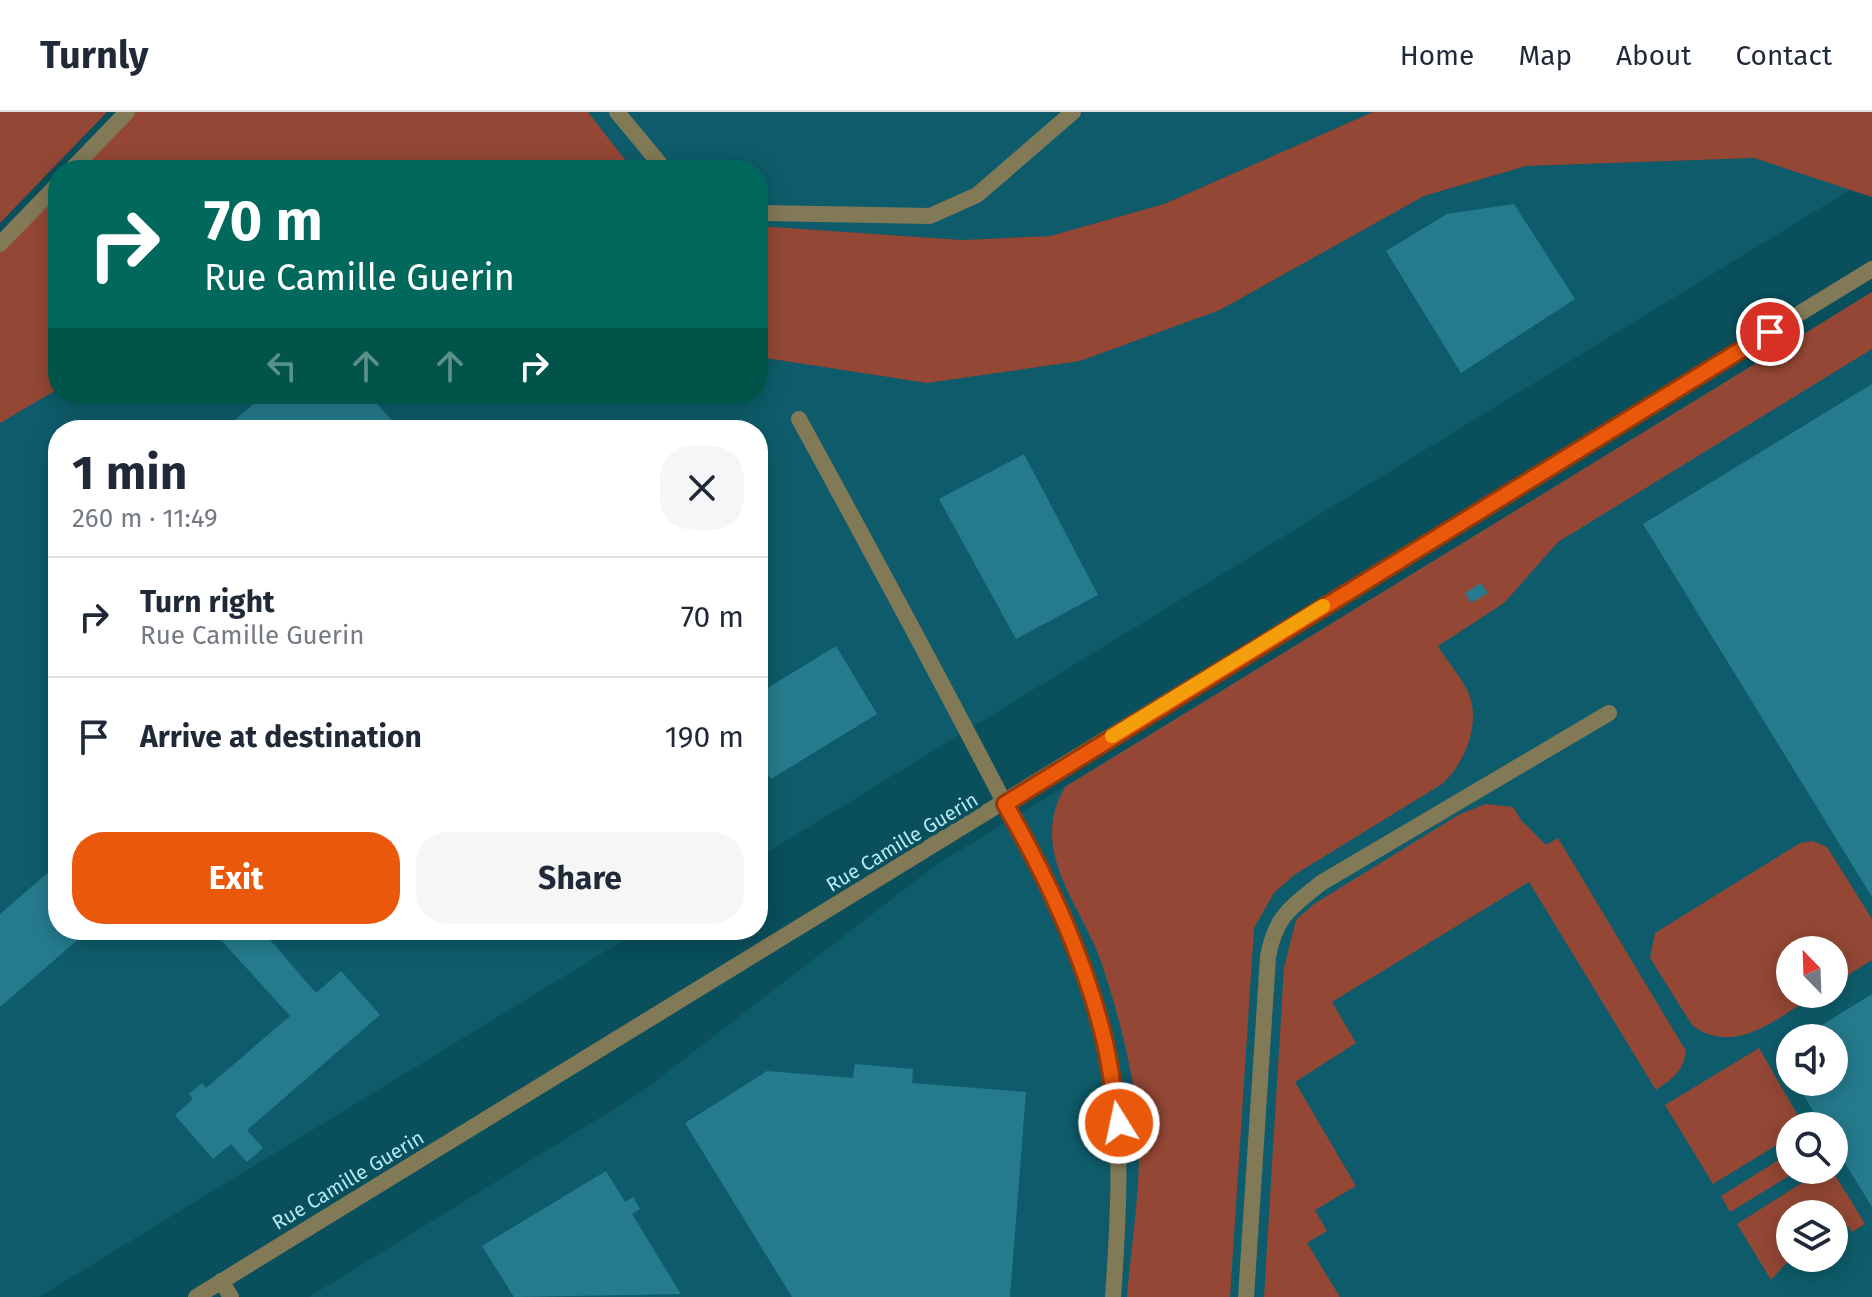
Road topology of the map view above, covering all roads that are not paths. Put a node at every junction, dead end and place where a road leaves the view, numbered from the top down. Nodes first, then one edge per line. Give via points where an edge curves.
1 (127, 112) edge
2 (617, 112) edge
3 (1073, 112) edge
4 (81, 160) edge
5 (657, 160) edge
6 (48, 194) edge
7 (768, 213) edge
8 (0, 244) edge
9 (1872, 269) edge
10 (799, 419) dead end
11 (1609, 713) dead end
12 (1005, 804) junction
13 (221, 1281) junction
14 (196, 1297) edge
15 (231, 1297) edge
16 (1113, 1297) edge
17 (1246, 1297) edge

1 - 4 street
2 - 5 street
3 - 7 street via 977,195 930,216
6 - 8 street
9 - 12 street, Rue Camille Guerin
10 - 12 street
11 - 17 street via 1321,883 1282,915 1272,931
12 - 13 street, Rue Camille Guerin
12 - 16 street via 1057,907 1105,1042 1119,1123
13 - 14 street, Rue Camille Guerin
13 - 15 street

